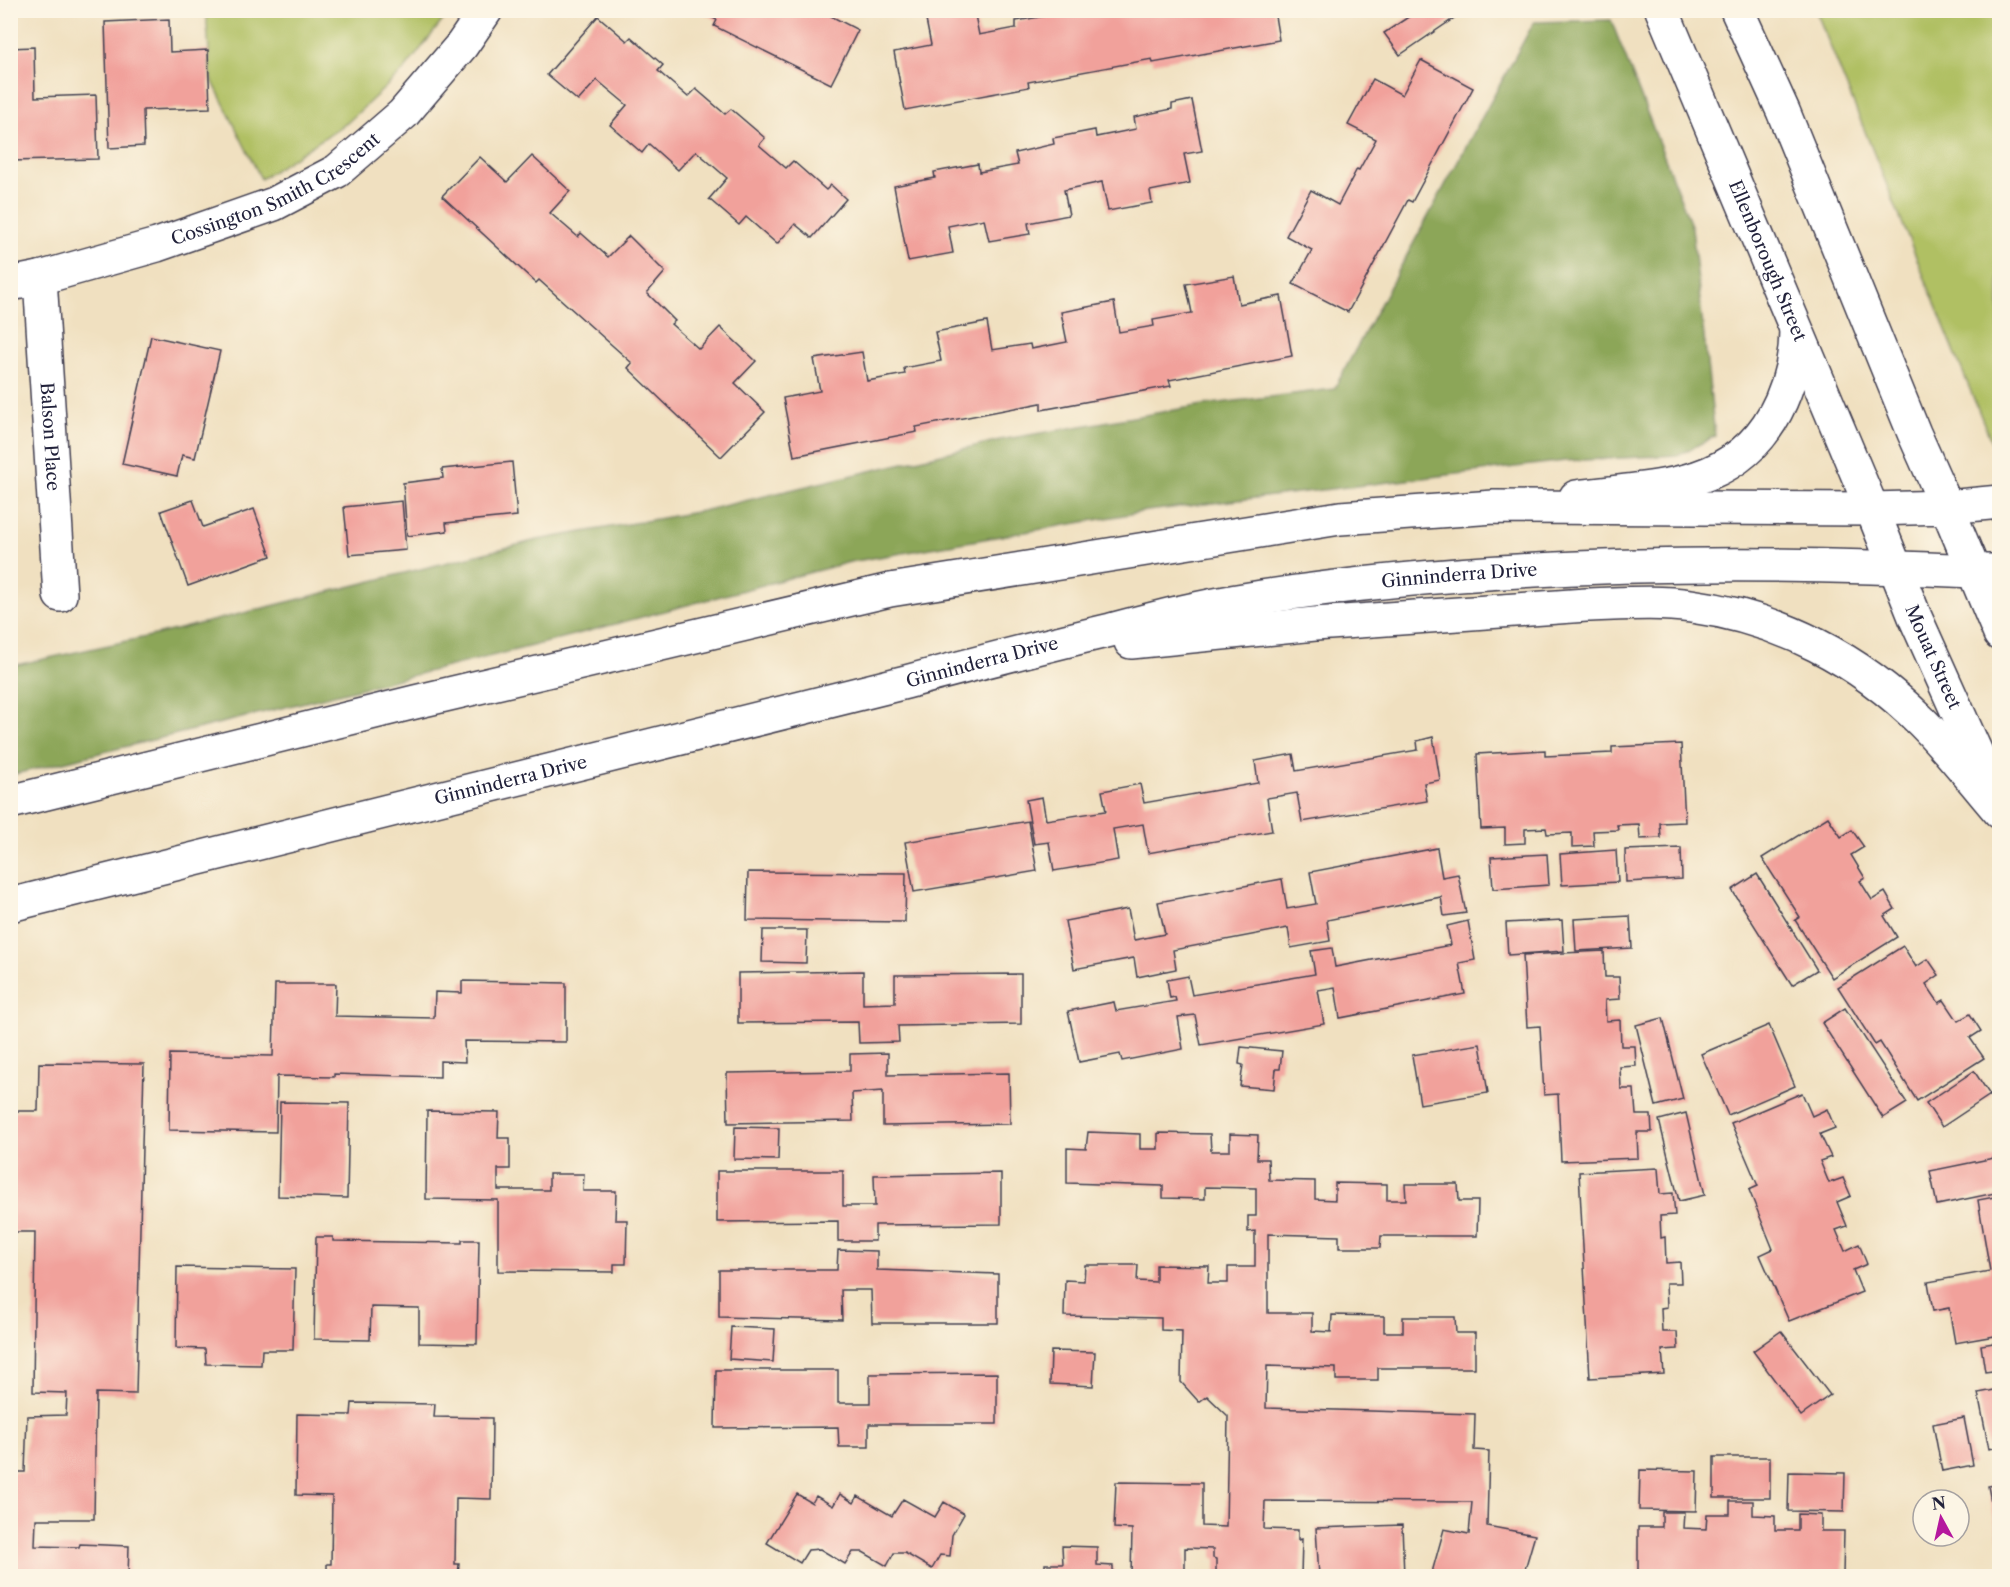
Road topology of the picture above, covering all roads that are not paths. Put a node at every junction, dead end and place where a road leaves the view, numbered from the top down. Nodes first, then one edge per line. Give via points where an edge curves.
1 (486, 10) edge
2 (1662, 10) edge
3 (1737, 10) edge
4 (25, 281) edge
5 (1796, 328) junction
6 (2000, 502) edge
7 (1494, 507) junction
8 (1947, 507) junction
9 (1872, 509) junction
10 (1895, 567) junction
11 (1987, 571) edge
12 (60, 595) dead end
13 (2000, 634) edge
14 (1007, 655) junction
15 (10, 802) edge
16 (2000, 804) edge
17 (2000, 812) edge
18 (10, 905) edge

1 - 4 main road, Cossington Smith Crescent via 404,114 337,171 274,204 157,245
2 - 5 main road, Ellenborough Street
3 - 8 main road via 1783,111
4 - 12 main road, Balson Place
5 - 7 main road via 1790,375 1776,412 1743,455 1730,463 1678,484
5 - 9 main road, Ellenborough Street
6 - 8 main road
7 - 9 main road
7 - 15 main road via 1341,518 890,590
8 - 9 main road
8 - 11 main road
9 - 10 main road, Mouat Street
10 - 11 main road, Ginninderra Drive
10 - 14 main road, Ginninderra Drive via 1566,569 1358,585 1246,600
10 - 16 main road, Mouat Street
11 - 13 main road
14 - 17 main road via 1315,624 1586,605 1691,606 1778,628 1848,661 1877,681 1923,723
14 - 18 main road, Ginninderra Drive

